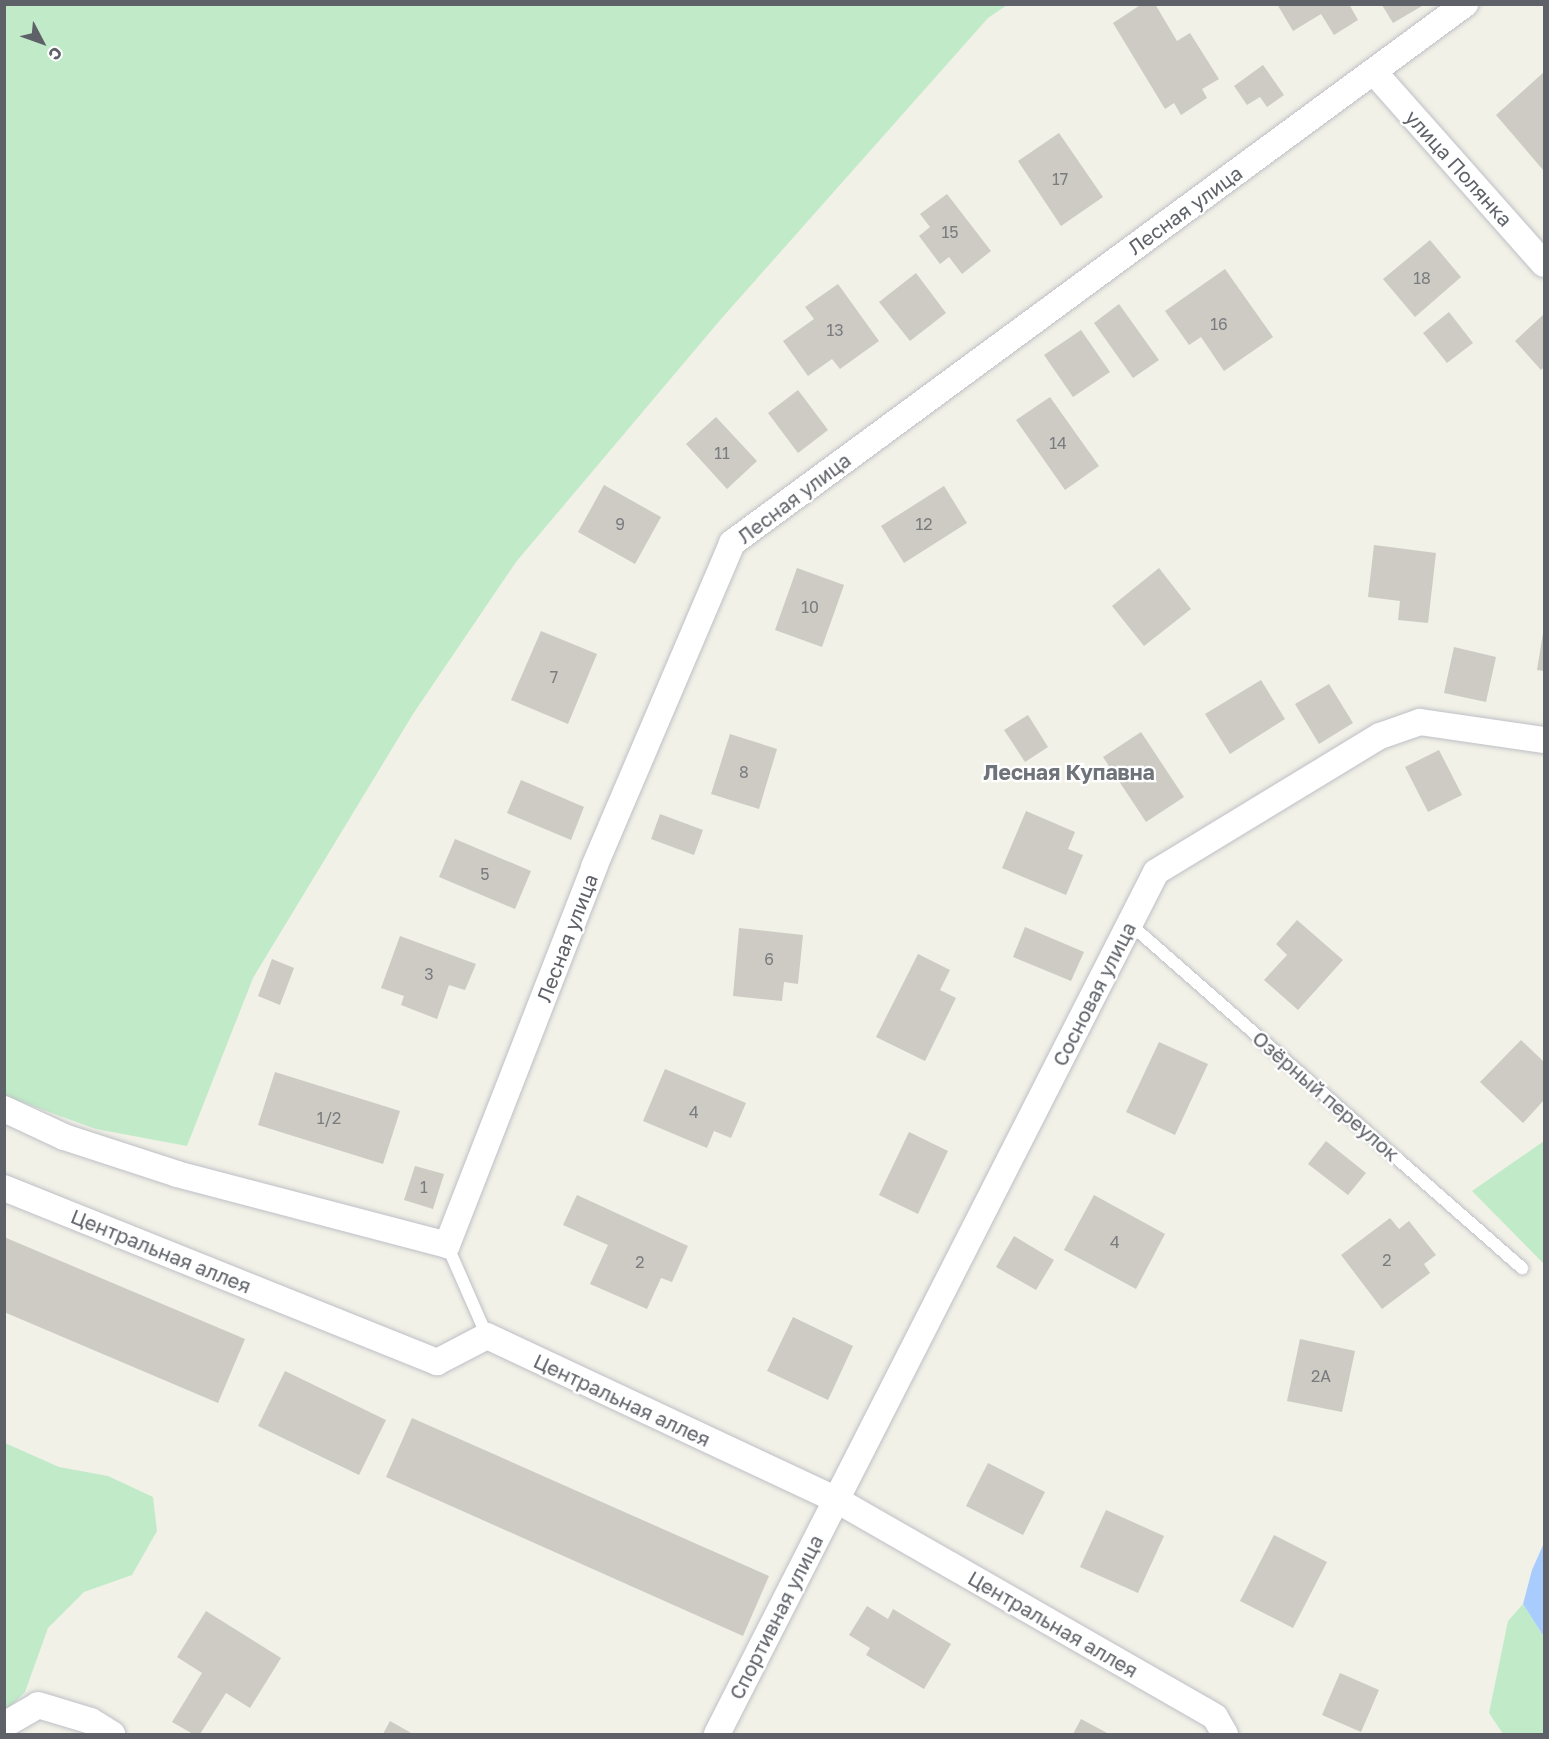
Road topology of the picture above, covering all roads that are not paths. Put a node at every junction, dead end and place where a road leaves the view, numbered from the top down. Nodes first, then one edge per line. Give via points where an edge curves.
1 (1466, 4) edge
2 (1374, 72) junction
3 (1545, 264) edge
4 (1545, 740) edge
5 (1130, 924) junction
6 (4, 1109) edge
7 (4, 1188) edge
8 (447, 1245) junction
9 (1522, 1268) dead end
10 (487, 1336) junction
11 (835, 1499) junction
12 (4, 1725) edge
13 (1220, 1725) edge
14 (112, 1734) edge
15 (717, 1734) edge

1 - 2 street, Лесная улица
2 - 3 street, улица Полянка
2 - 8 street, Лесная улица via 732,543 594,867
4 - 5 street, Сосновая улица via 1420,722 1380,736 1156,872
5 - 9 lane, Озёрный переулок
5 - 11 street, Сосновая улица
6 - 8 street via 64,1137 177,1174
7 - 10 street, Центральная аллея via 437,1362
8 - 10 lane
10 - 11 street, Центральная аллея
11 - 13 street, Центральная аллея
11 - 15 street, Спортивная улица
12 - 14 street via 38,1705 91,1721

